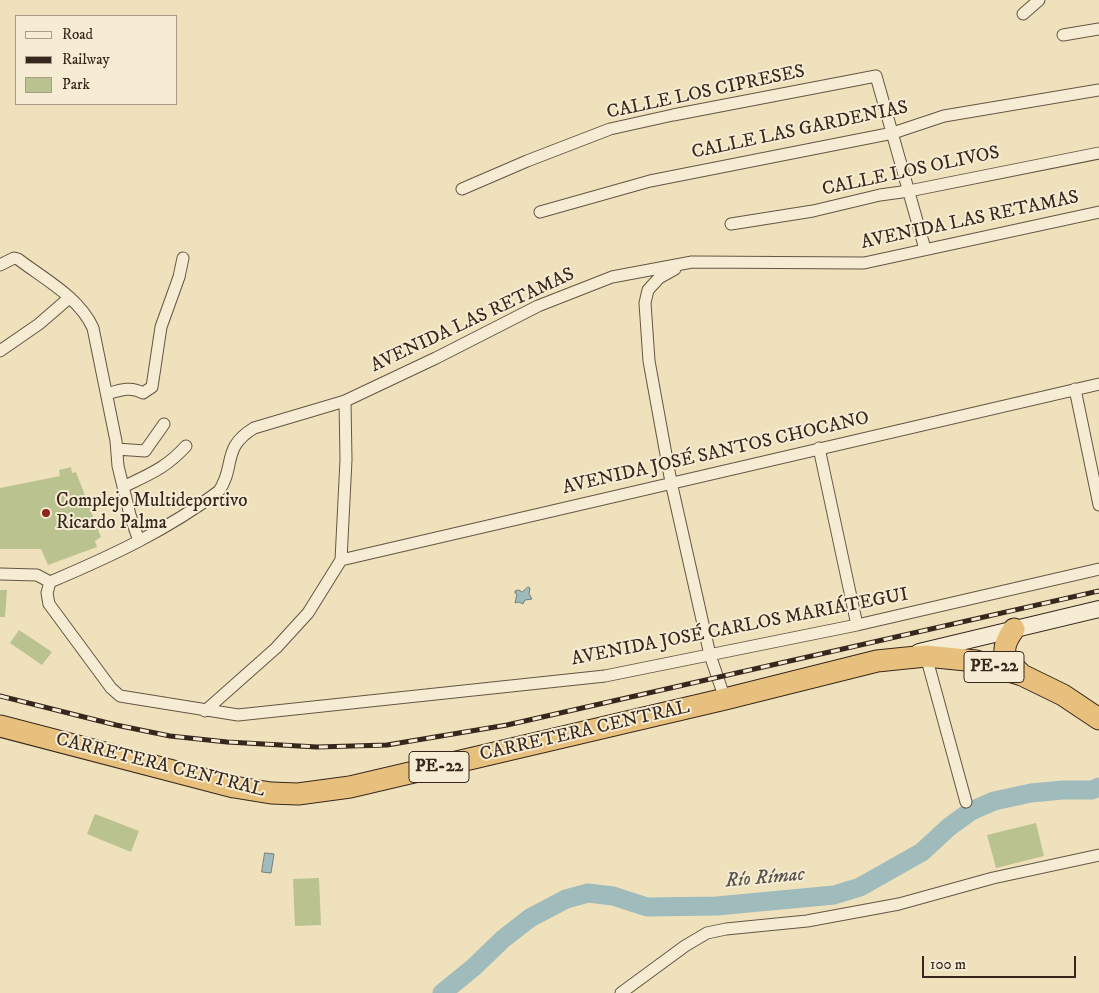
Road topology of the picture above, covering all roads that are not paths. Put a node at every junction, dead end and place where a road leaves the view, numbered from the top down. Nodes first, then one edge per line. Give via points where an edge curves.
1 (1039, 0) edge
2 (1023, 14) dead end
3 (1099, 29) edge
4 (1064, 35) dead end
5 (1099, 90) edge
6 (893, 133) junction
7 (1099, 153) edge
8 (462, 189) dead end
9 (909, 191) junction
10 (540, 212) dead end
11 (1099, 212) edge
12 (731, 224) dead end
13 (925, 249) junction
14 (183, 258) dead end
15 (692, 262) junction
16 (0, 265) edge
17 (69, 298) junction
18 (0, 351) edge
19 (1099, 384) edge
20 (1075, 389) junction
21 (107, 394) junction
22 (345, 401) junction
23 (164, 424) dead end
24 (186, 446) dead end
25 (819, 448) junction
26 (117, 449) junction
27 (671, 482) junction
28 (123, 487) junction
29 (1099, 505) edge
30 (139, 541) junction
31 (341, 560) junction
32 (1099, 569) edge
33 (0, 574) edge
34 (49, 585) junction
35 (1099, 609) edge
36 (857, 625) junction
37 (1014, 629) junction
38 (710, 655) junction
39 (926, 656) junction
40 (877, 661) junction
41 (1022, 675) junction
42 (725, 699) junction
43 (205, 711) junction
44 (1099, 719) edge
45 (0, 726) edge
46 (966, 802) dead end
47 (1099, 855) edge
48 (621, 993) edge

1 - 2 street
3 - 4 street
5 - 6 street, CALLE LAS GARDENIAS via 944,116
6 - 8 street, CALLE LOS CIPRESES via 876,76 610,129
6 - 9 street
6 - 10 street, CALLE LAS GARDENIAS via 650,181
7 - 9 street, CALLE LOS OLIVOS
9 - 12 street, CALLE LOS OLIVOS
9 - 13 street
11 - 13 street, AVENIDA LAS RETAMAS
13 - 15 street, AVENIDA LAS RETAMAS via 894,258 855,263
14 - 21 street via 161,327 152,387 143,393 130,389
15 - 22 street, AVENIDA LAS RETAMAS via 612,277 538,306
15 - 27 street via 659,278 648,290 645,303 649,361
16 - 17 street via 14,258
17 - 18 street
17 - 21 street via 84,311 93,328
19 - 20 street, AVENIDA JOSÉ SANTOS CHOCANO
20 - 25 street, AVENIDA JOSÉ SANTOS CHOCANO
20 - 29 street
21 - 26 street
22 - 30 street, AVENIDA LAS RETAMAS via 280,419 241,436 219,491
22 - 31 street
23 - 26 street via 145,451
24 - 28 street via 162,468
25 - 27 street, AVENIDA JOSÉ SANTOS CHOCANO
25 - 36 street
26 - 28 street
27 - 31 street, AVENIDA JOSÉ SANTOS CHOCANO
27 - 38 street
28 - 30 street
30 - 34 street, AVENIDA LAS RETAMAS
31 - 43 street via 308,613 276,648
32 - 36 street, AVENIDA JOSÉ CARLOS MARIÁTEGUI
33 - 34 street via 37,575
34 - 43 street, AVENIDA JOSÉ CARLOS MARIÁTEGUI via 49,604 120,696
35 - 37 street
36 - 38 street, AVENIDA JOSÉ CARLOS MARIÁTEGUI
37 - 40 street
37 - 41 highway via 1004,652 1007,661
38 - 42 street
38 - 43 street, AVENIDA JOSÉ CARLOS MARIÁTEGUI via 605,676 238,715
39 - 40 highway, PE-22
39 - 41 highway, PE-22 via 976,662
39 - 46 street
40 - 42 highway, CARRETERA CENTRAL / PE-22
41 - 44 highway, PE-22 via 1063,695
42 - 45 highway, CARRETERA CENTRAL / PE-22 via 350,788 298,794 271,794 234,787
47 - 48 street via 992,878 899,904 807,921 726,928 707,933

